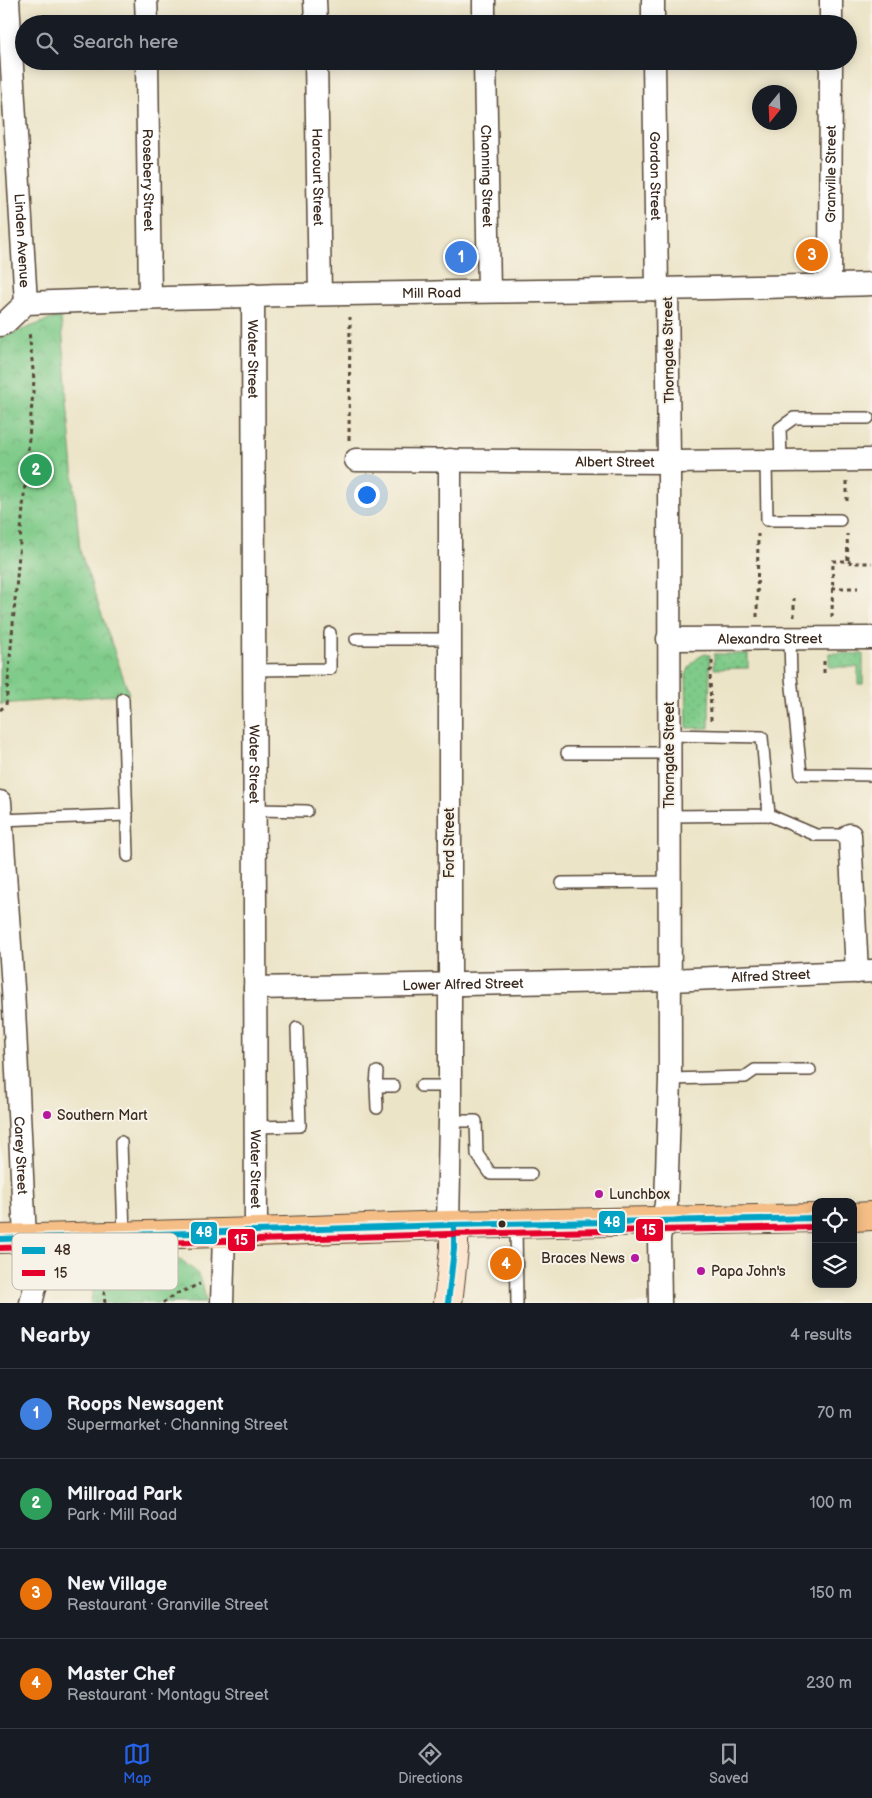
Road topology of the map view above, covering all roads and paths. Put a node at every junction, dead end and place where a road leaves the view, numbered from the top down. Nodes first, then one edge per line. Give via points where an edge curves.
1 (8, 0) edge
2 (146, 0) edge
3 (315, 0) edge
4 (484, 0) edge
5 (652, 0) edge
6 (831, 0) edge
7 (147, 15) edge
8 (316, 15) edge
9 (484, 15) edge
10 (653, 15) edge
11 (831, 15) edge
12 (147, 70) edge
13 (316, 70) edge
14 (485, 70) edge
15 (654, 70) edge
16 (831, 70) edge
17 (8, 141) edge
18 (872, 284) edge
19 (830, 286) junction
20 (662, 289) junction
21 (489, 291) junction
22 (320, 294) junction
23 (350, 294) junction
24 (253, 295) junction
25 (150, 298) junction
26 (26, 303) junction
27 (0, 325) edge
28 (868, 418) dead end
29 (356, 460) joint
30 (450, 460) junction
31 (846, 460) junction
32 (872, 460) edge
33 (773, 461) junction
34 (669, 462) junction
35 (847, 506) dead end
36 (840, 520) dead end
37 (758, 530) dead end
38 (847, 534) dead end
39 (848, 561) junction
40 (872, 563) edge
41 (832, 588) junction
42 (858, 588) dead end
43 (330, 633) dead end
44 (356, 638) dead end
45 (668, 638) junction
46 (712, 638) junction
47 (757, 638) junction
48 (790, 638) junction
49 (832, 638) junction
50 (872, 638) edge
51 (450, 639) junction
52 (255, 670) junction
53 (123, 699) dead end
54 (0, 710) edge
55 (711, 735) junction
56 (669, 744) junction
57 (567, 753) dead end
58 (872, 775) edge
59 (255, 810) junction
60 (1, 811) edge
61 (307, 811) dead end
62 (126, 815) junction
63 (770, 815) junction
64 (669, 816) junction
65 (850, 835) joint
66 (128, 856) dead end
67 (670, 882) junction
68 (562, 883) dead end
69 (864, 971) edge
70 (670, 980) junction
71 (449, 984) junction
72 (7, 988) edge
73 (255, 988) junction
74 (297, 1028) dead end
75 (810, 1070) dead end
76 (378, 1072) dead end
77 (670, 1079) junction
78 (376, 1086) junction
79 (394, 1086) dead end
80 (421, 1086) dead end
81 (450, 1086) junction
82 (10, 1108) edge
83 (377, 1108) dead end
84 (450, 1121) junction
85 (256, 1126) junction
86 (121, 1142) dead end
87 (531, 1174) dead end
88 (872, 1216) edge
89 (857, 1217) edge
90 (812, 1218) edge
91 (664, 1221) junction
92 (516, 1224) junction
93 (451, 1225) junction
94 (256, 1232) junction
95 (23, 1233) edge
96 (119, 1233) edge
97 (224, 1233) junction
98 (178, 1239) edge
99 (207, 1281) dead end
100 (30, 1290) edge
101 (105, 1290) edge
102 (31, 1303) edge
103 (105, 1303) edge
104 (163, 1303) edge
105 (222, 1303) edge
106 (448, 1303) edge
107 (517, 1303) edge
108 (660, 1303) edge

1 - 17 street, Linden Avenue
2 - 7 street
3 - 8 street
4 - 9 street
5 - 10 street
6 - 11 street
12 - 25 street, Rosebery Street
13 - 22 street, Harcourt Street
14 - 21 street, Channing Street
15 - 20 street, Gordon Street
16 - 19 street, Granville Street
17 - 26 street, Linden Avenue
18 - 19 street, Mill Road
19 - 20 street, Mill Road
20 - 21 street, Mill Road
20 - 34 street, Thorngate Street
21 - 23 street, Mill Road
22 - 23 street, Mill Road
22 - 24 street, Mill Road
23 - 29 path via 350,442 357,448
24 - 25 street, Mill Road
24 - 52 street, Water Street
25 - 26 street, Mill Road
26 - 27 street
26 - 54 path via 34,380 6,705
28 - 33 lane via 794,418 780,428
29 - 30 street, Albert Street
30 - 34 street, Albert Street
30 - 51 street, Ford Street
31 - 32 street, Albert Street
31 - 33 street, Albert Street
31 - 35 path
33 - 34 street, Albert Street
33 - 36 lane via 767,520
34 - 45 street, Thorngate Street
37 - 47 path
38 - 39 path
39 - 40 path
39 - 41 path via 833,561
41 - 42 path
41 - 49 path
43 - 52 lane via 330,668
44 - 51 lane
45 - 46 street, Alexandra Street
45 - 56 street, Thorngate Street
46 - 47 street, Alexandra Street
46 - 55 path
47 - 48 street, Alexandra Street
48 - 49 street, Alexandra Street
48 - 58 lane via 801,774
49 - 50 street, Alexandra Street
51 - 71 street, Ford Street
52 - 59 street, Water Street
53 - 62 lane
55 - 56 lane
55 - 63 lane via 762,737
56 - 57 lane
56 - 64 street, Thorngate Street
59 - 61 lane
59 - 73 street, Water Street
60 - 62 lane
60 - 72 street, Carey Street
62 - 66 lane
63 - 64 lane
63 - 65 lane via 816,835
64 - 67 street, Thorngate Street
65 - 69 street
67 - 68 lane
67 - 70 street, Thorngate Street
69 - 70 street, Alfred Street
70 - 71 street, Lower Alfred Street
70 - 77 street, Thorngate Street
71 - 73 street, Lower Alfred Street
71 - 81 street, Ford Street
72 - 82 street, Carey Street
73 - 85 street, Water Street
74 - 85 lane via 300,1126
75 - 77 lane via 755,1070 745,1077
76 - 78 lane
77 - 91 street, Thorngate Street
78 - 79 lane
78 - 83 lane
80 - 81 lane
81 - 84 street, Ford Street
82 - 95 street, Carey Street
84 - 87 lane via 476,1121 477,1154 492,1174
84 - 93 street, Ford Street
85 - 94 street, Water Street
86 - 96 lane
88 - 89 main road
90 - 91 main road
91 - 92 main road
91 - 108 street, Thorngate Street via 659,1238
92 - 93 main road
92 - 107 lane
93 - 94 main road
93 - 106 street via 454,1249
94 - 97 main road
97 - 98 main road
97 - 105 street
99 - 104 path
100 - 102 street, Carey Street
101 - 103 path

